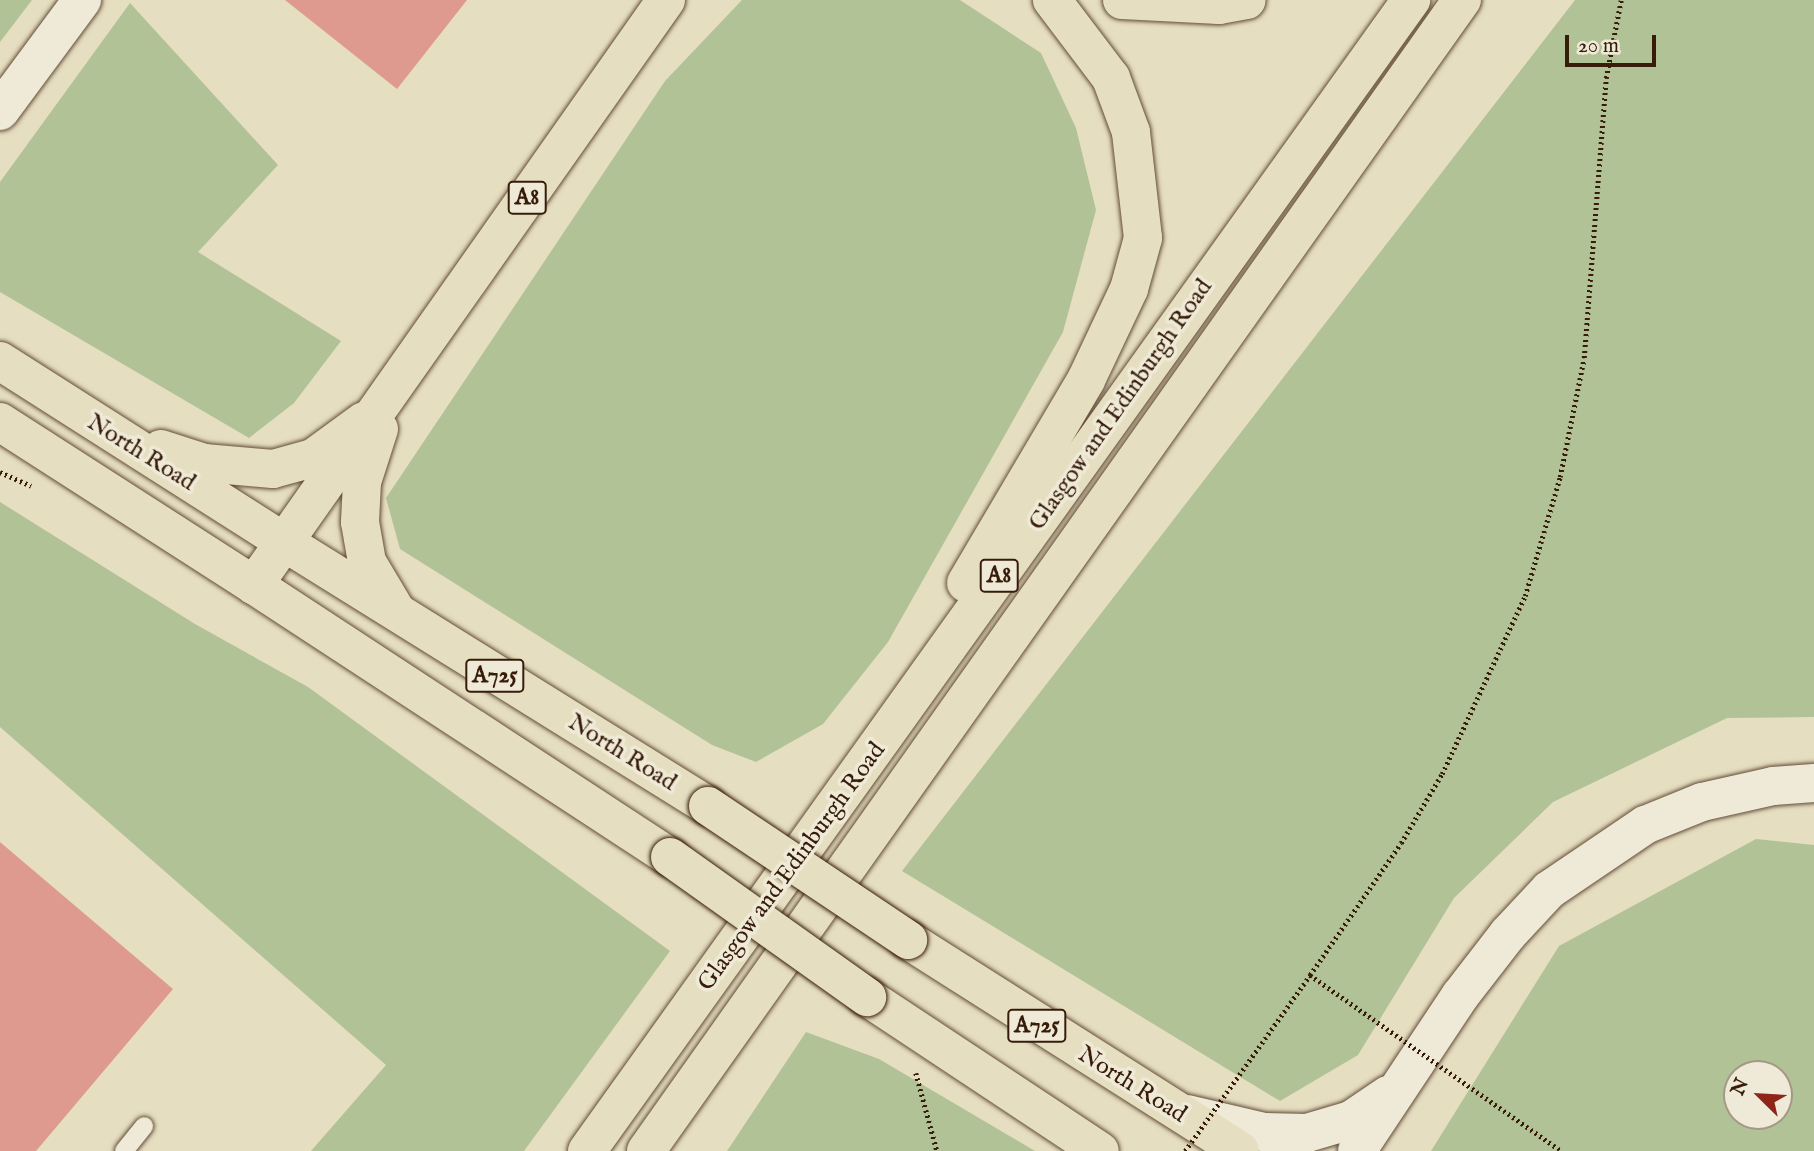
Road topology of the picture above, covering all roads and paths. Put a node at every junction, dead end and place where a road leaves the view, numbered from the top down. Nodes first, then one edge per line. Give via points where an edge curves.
1 (82, 0) edge
2 (666, 0) edge
3 (1052, 0) edge
4 (1122, 0) edge
5 (1247, 0) edge
6 (1410, 0) edge
7 (1462, 0) edge
8 (1621, 0) edge
9 (0, 111) edge
10 (0, 360) edge
11 (389, 397) junction
12 (0, 422) edge
13 (103, 430) junction
14 (284, 542) junction
15 (254, 584) junction
16 (401, 618) junction
17 (1814, 783) edge
18 (827, 820) junction
19 (1310, 975) junction
20 (910, 1064) dead end
21 (1398, 1087) junction
22 (1168, 1109) junction
23 (144, 1126) dead end
24 (650, 1147) edge
25 (124, 1151) edge
26 (587, 1151) edge
27 (937, 1151) edge
28 (1100, 1151) edge
29 (1185, 1151) edge
30 (1240, 1151) edge
31 (1357, 1151) edge
32 (1561, 1151) edge

1 - 9 main road
2 - 11 main road, A8
3 - 18 main road, A8 via 1111,78 1131,132 1143,237 1129,289 1086,380
4 - 5 main road via 1181,5
6 - 18 main road, Glasgow and Edinburgh Road / A8
7 - 24 main road, Glasgow and Edinburgh Road / A8
8 - 19 path via 1606,79 1584,358 1544,536 1525,596 1475,711 1401,843
10 - 13 main road, North Road / A725
11 - 13 main road, A725 via 333,447 272,469 204,463
11 - 14 main road, A8
11 - 16 main road via 362,482 360,522 375,580
12 - 15 main road, North Road / A725
13 - 14 main road, North Road / A725
14 - 15 main road, A8
14 - 16 main road, North Road / A725
15 - 28 main road, North Road / A725, bridge via 670,857 867,997
16 - 22 main road, North Road / A725, bridge via 708,806
17 - 21 main road via 1702,802 1646,825 1594,857 1549,890 1508,934
18 - 26 main road, Glasgow and Edinburgh Road / A8
19 - 29 path, bridge
19 - 32 path, bridge
20 - 27 path via 929,1107
21 - 22 main road via 1351,1119 1307,1133 1264,1132
21 - 31 main road
22 - 30 main road, North Road / A725
23 - 25 lane

